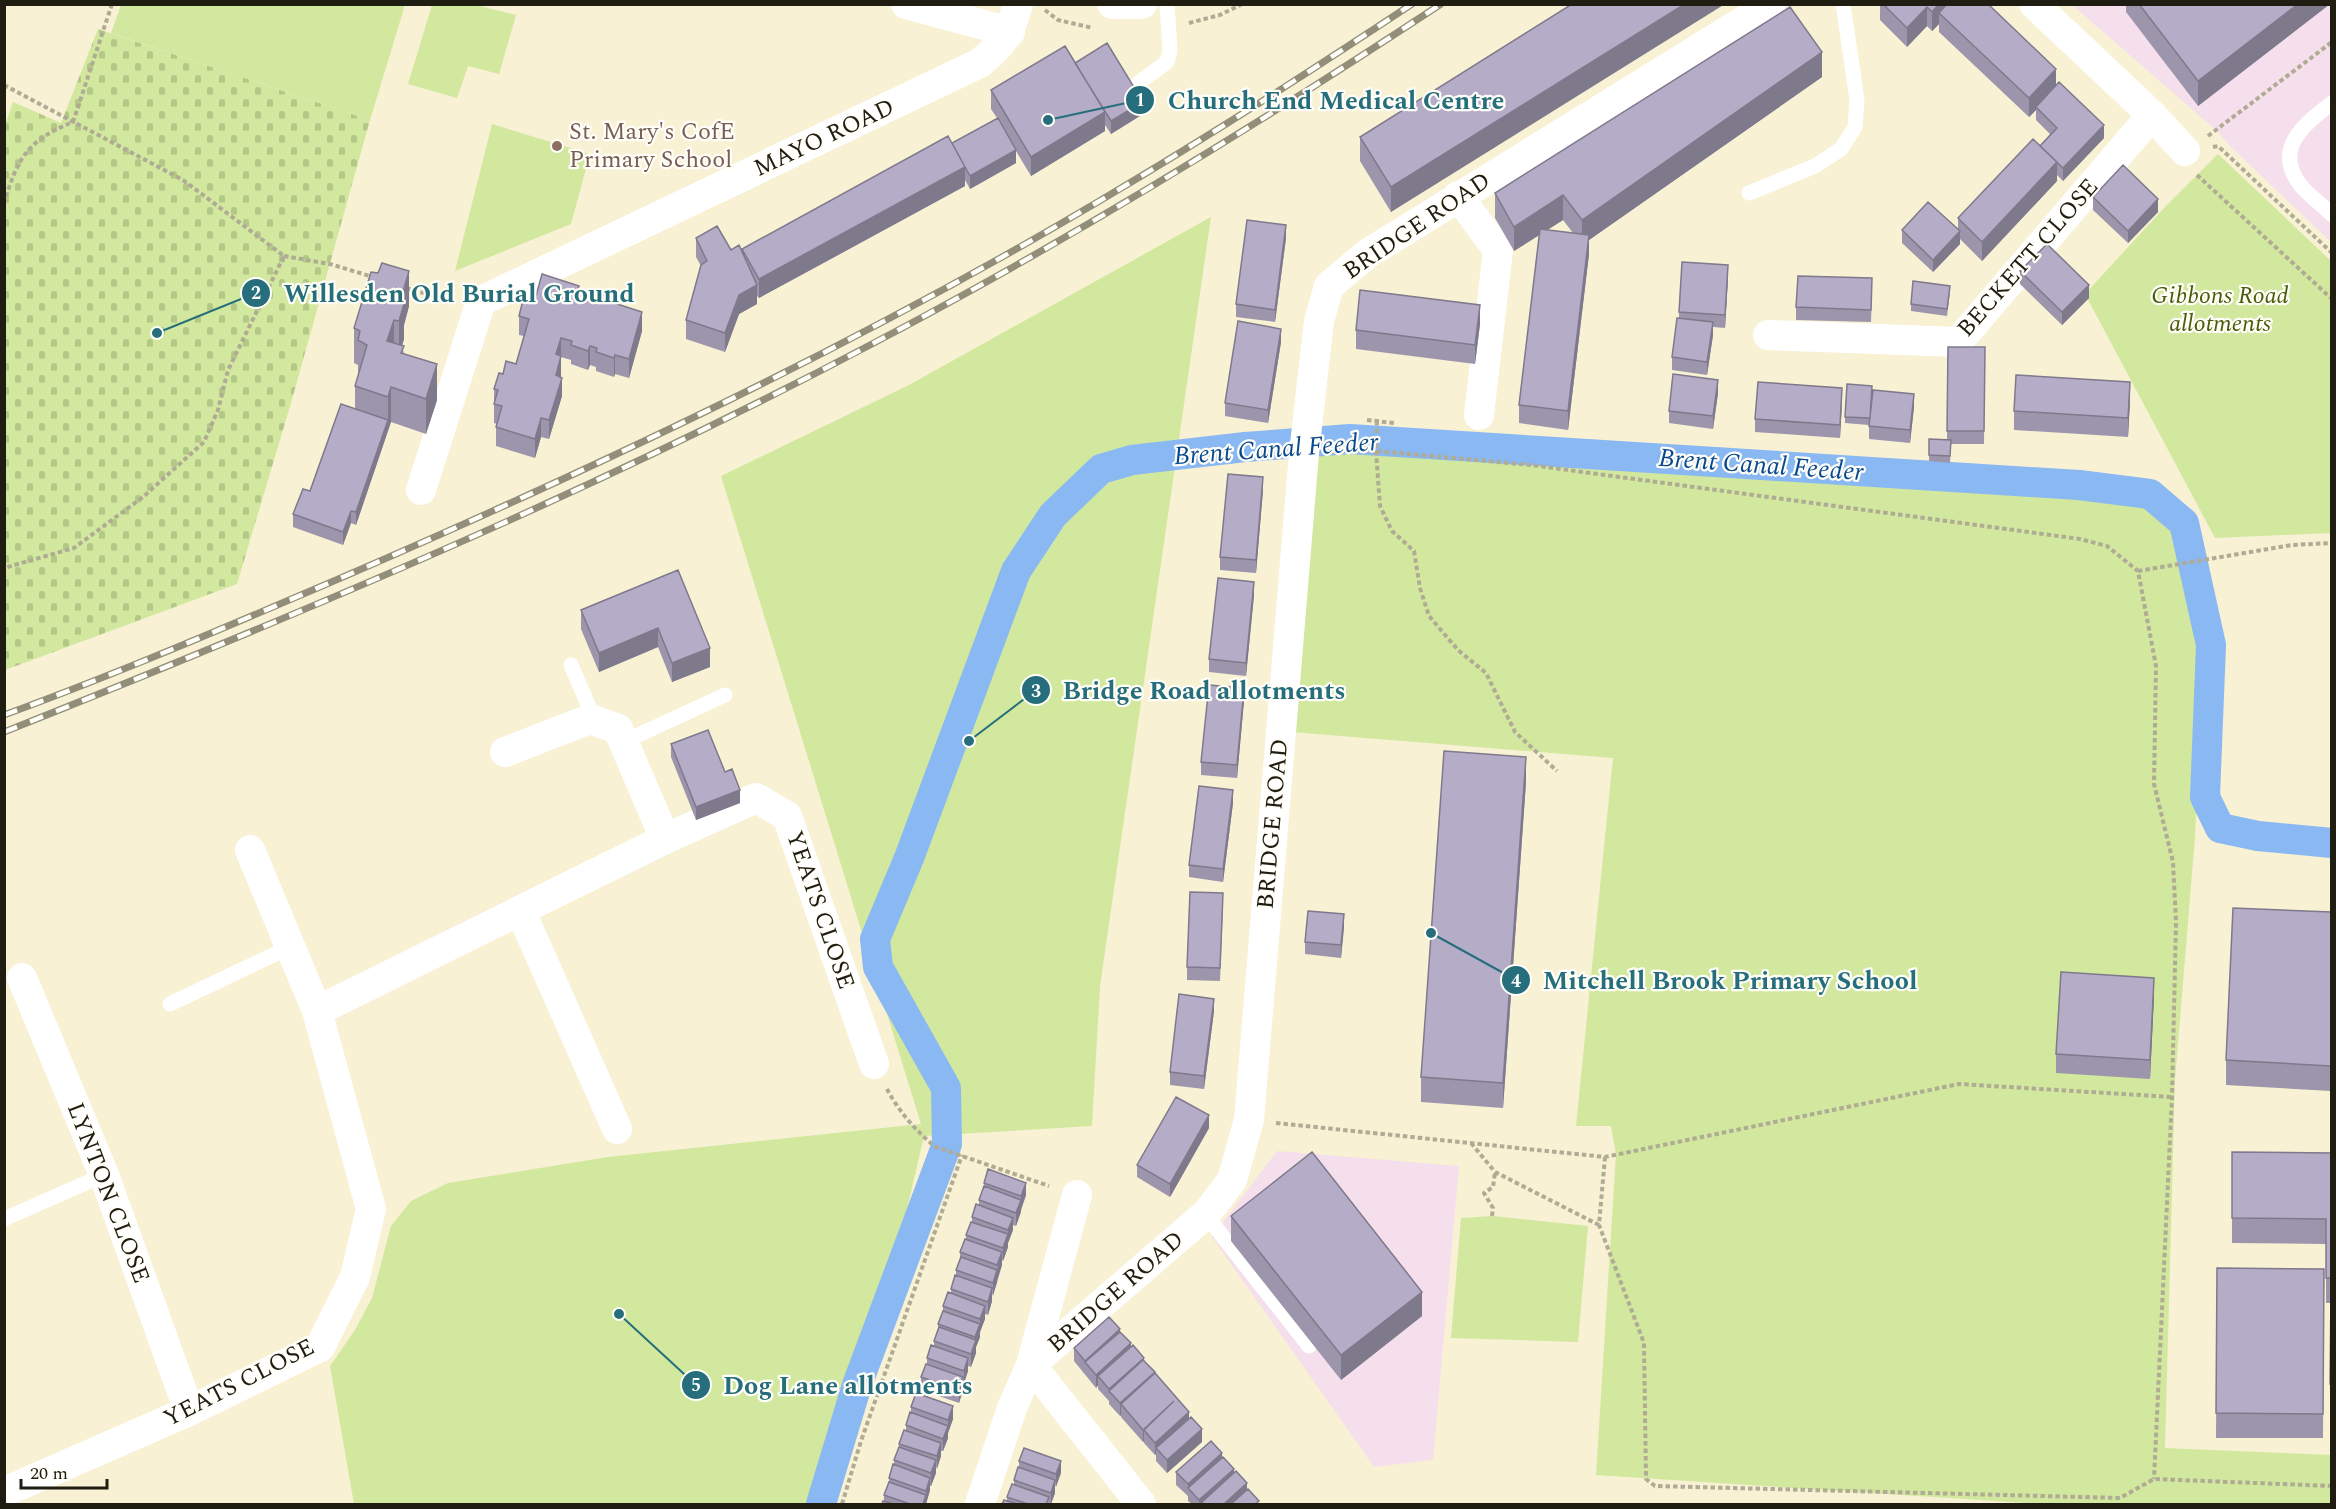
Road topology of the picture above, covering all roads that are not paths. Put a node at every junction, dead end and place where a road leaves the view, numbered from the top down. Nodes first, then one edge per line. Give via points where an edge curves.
1 (906, 4) edge
2 (1112, 4) edge
3 (1142, 4) edge
4 (1167, 4) edge
5 (1771, 4) edge
6 (1843, 4) edge
7 (2034, 4) edge
8 (1024, 15) edge
9 (1137, 84) dead end
10 (2331, 103) edge
11 (2152, 115) junction
12 (2185, 151) road end
13 (1749, 193) dead end
14 (1458, 196) junction
15 (2331, 215) edge
16 (1768, 335) dead end
17 (1479, 415) dead end
18 (421, 490) dead end
19 (571, 665) dead end
20 (725, 695) dead end
21 (595, 721) junction
22 (623, 742) junction
23 (505, 752) dead end
24 (665, 839) junction
25 (250, 850) dead end
26 (520, 912) junction
27 (290, 947) junction
28 (22, 978) dead end
29 (170, 1004) dead end
30 (317, 1011) junction
31 (874, 1064) road end
32 (617, 1129) dead end
33 (104, 1175) junction
34 (1077, 1195) road end
35 (1205, 1214) junction
36 (4, 1219) edge
37 (1309, 1346) dead end
38 (1031, 1365) junction
39 (189, 1411) junction
40 (4, 1492) edge
41 (980, 1504) edge
42 (1141, 1504) edge

1 - 8 street
2 - 3 street
4 - 9 lane via 1167,62
5 - 14 street, BRIDGE ROAD
6 - 13 lane via 1857,100 1855,127 1841,149 1815,166
7 - 11 street
8 - 18 street, MAYO ROAD via 1000,46 980,63 481,301
10 - 15 lane via 2297,133 2290,155 2291,166 2302,186
11 - 12 street
11 - 16 street, BECKETT CLOSE via 1958,342
14 - 17 street via 1498,250
14 - 35 street, BRIDGE ROAD via 1367,254 1329,286 1318,321 1249,1120 1232,1180
19 - 21 lane
20 - 22 lane
21 - 22 street via 618,729
21 - 23 street via 590,719
22 - 24 street
24 - 26 street, YEATS CLOSE
24 - 31 street, YEATS CLOSE via 756,798 787,816
25 - 27 street, YEATS CLOSE
26 - 30 street, YEATS CLOSE
26 - 32 street
27 - 29 lane
27 - 30 street, YEATS CLOSE
28 - 33 street, LYNTON CLOSE
30 - 39 street, YEATS CLOSE via 371,1209 355,1277 320,1347
33 - 36 lane
33 - 39 street, LYNTON CLOSE
34 - 38 street
35 - 37 lane
35 - 38 street, BRIDGE ROAD
38 - 41 street via 1012,1408
38 - 42 street
39 - 40 street, YEATS CLOSE

